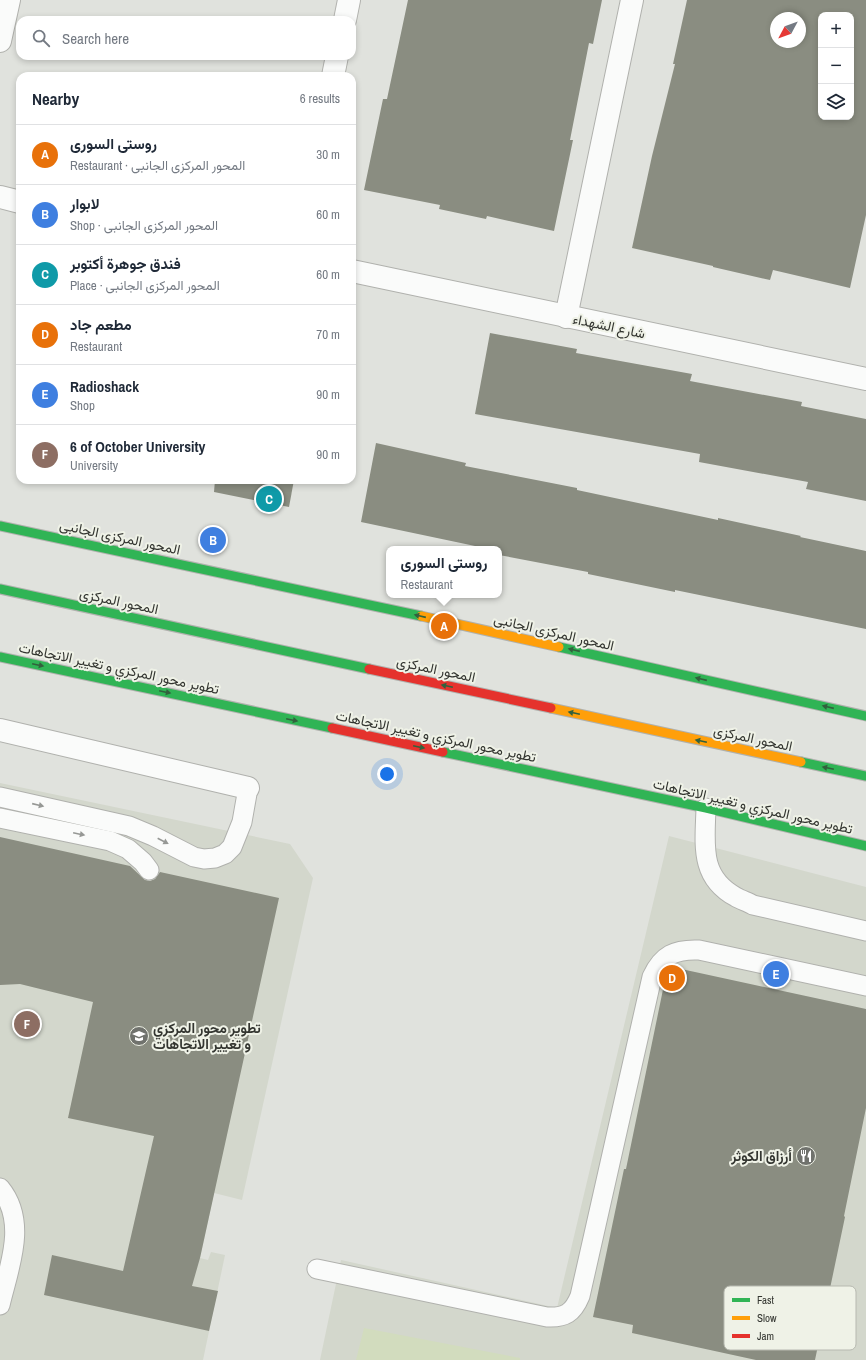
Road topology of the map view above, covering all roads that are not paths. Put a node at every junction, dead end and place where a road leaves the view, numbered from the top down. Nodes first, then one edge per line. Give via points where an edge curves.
1 (10, 0) edge
2 (349, 0) edge
3 (632, 0) edge
4 (346, 16) edge
5 (0, 41) edge
6 (336, 60) edge
7 (334, 72) edge
8 (0, 197) edge
9 (16, 201) edge
10 (356, 273) edge
11 (566, 316) junction
12 (865, 376) edge
13 (0, 526) edge
14 (0, 589) edge
15 (0, 657) edge
16 (866, 716) edge
17 (0, 730) edge
18 (866, 776) edge
19 (248, 788) joint
20 (0, 797) edge
21 (706, 808) junction
22 (0, 818) edge
23 (866, 846) edge
24 (149, 870) dead end
25 (866, 931) edge
26 (866, 986) edge
27 (0, 1188) edge
28 (317, 1269) dead end
29 (0, 1304) edge

1 - 5 street
2 - 4 street
3 - 11 street
6 - 7 street
8 - 9 street
10 - 11 street, شارع الشهداء
11 - 12 street, شارع الشهداء
16 -> 13 main road, المحور المركزى الجانبى via 294,588
18 -> 14 main road, المحور المركزى
15 -> 21 main road, تطوير محور المركزي و تغيير الاتجاهات
17 - 19 street
20 -> 19 lane via 129,826 194,857 204,859 215,858 232,847 242,822
21 - 23 main road, تطوير محور المركزي و تغيير الاتجاهات
21 - 25 lane via 705,852 710,870 720,886 753,904
22 -> 24 lane via 110,841 128,849
26 - 28 lane via 699,950 687,949 676,952 657,966 652,977 580,1296 576,1306 568,1314 558,1318 546,1317
27 - 29 lane via 12,1209 15,1230

